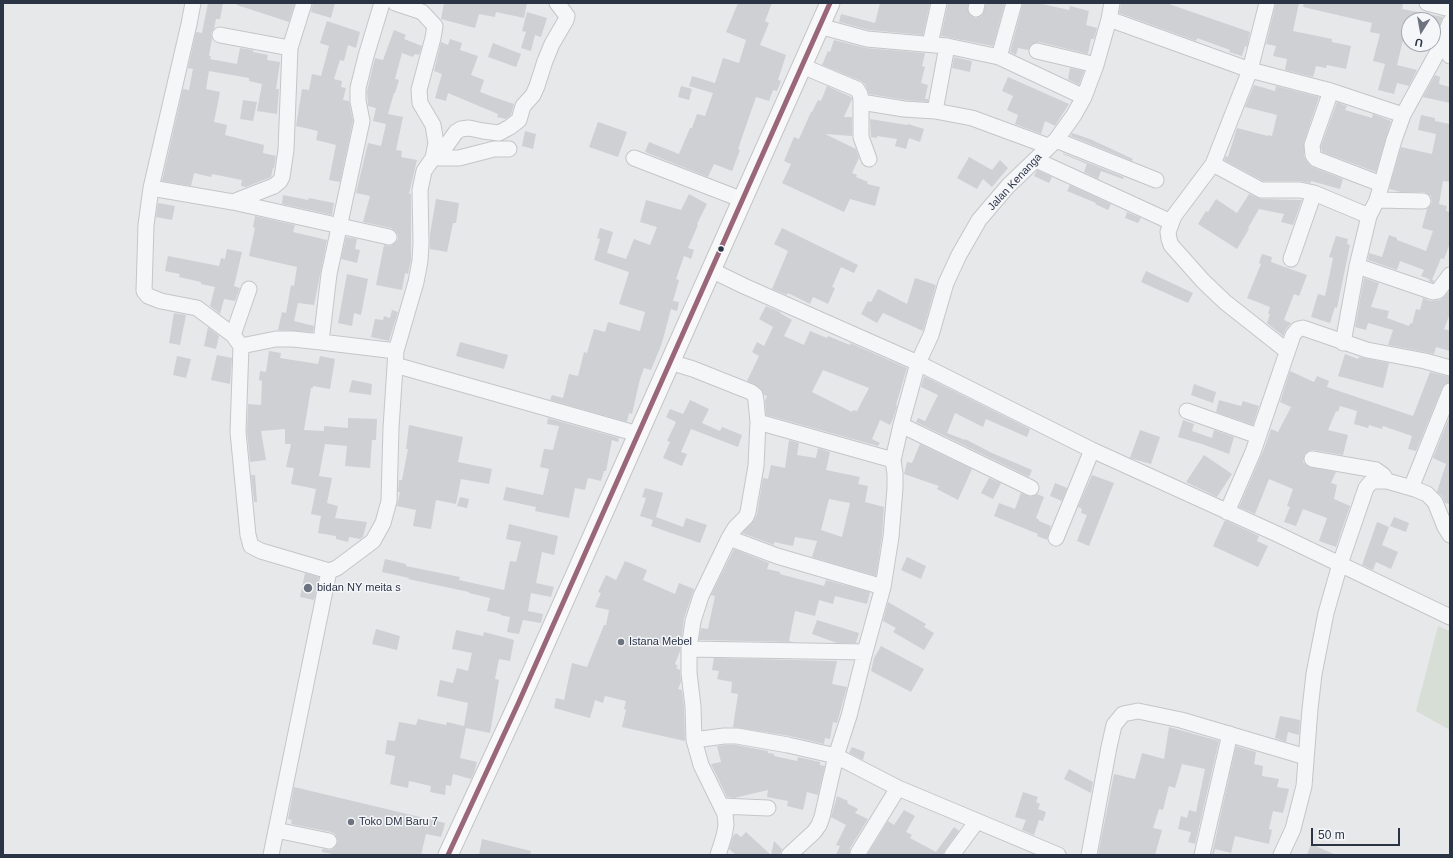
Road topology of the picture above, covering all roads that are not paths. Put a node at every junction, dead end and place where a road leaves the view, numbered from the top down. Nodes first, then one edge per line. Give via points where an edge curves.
1 (193, 3) edge
2 (304, 3) edge
3 (382, 3) edge
4 (395, 3) edge
5 (557, 3) edge
6 (830, 3) edge
7 (939, 3) edge
8 (1014, 3) edge
9 (1112, 3) edge
10 (1267, 3) edge
11 (1427, 3) edge
12 (1450, 9) edge
13 (1109, 19) junction
14 (1450, 22) edge
15 (819, 26) junction
16 (220, 35) dead end
17 (930, 44) junction
18 (946, 46) junction
19 (290, 48) junction
20 (1446, 50) edge
21 (1037, 51) dead end
22 (999, 57) junction
23 (1096, 65) junction
24 (802, 66) junction
25 (1250, 70) junction
26 (1331, 91) junction
27 (1084, 97) junction
28 (861, 102) junction
29 (935, 111) junction
30 (1402, 115) junction
31 (1052, 143) junction
32 (508, 149) dead end
33 (433, 158) junction
34 (634, 158) dead end
35 (869, 159) dead end
36 (1036, 160) junction
37 (1213, 164) junction
38 (1156, 180) dead end
39 (1381, 184) junction
40 (151, 188) junction
41 (1314, 193) junction
42 (743, 200) junction
43 (1377, 200) junction
44 (1423, 201) dead end
45 (233, 202) junction
46 (1369, 216) junction
47 (1172, 222) junction
48 (339, 226) junction
49 (389, 237) dead end
50 (1291, 259) dead end
51 (1357, 266) junction
52 (717, 273) junction
53 (1450, 275) edge
54 (249, 290) dead end
55 (237, 340) junction
56 (321, 342) junction
57 (1343, 343) junction
58 (1287, 351) junction
59 (396, 358) junction
60 (670, 362) junction
61 (918, 362) junction
62 (1450, 368) edge
63 (1450, 391) edge
64 (1187, 411) dead end
65 (758, 422) junction
66 (901, 425) junction
67 (638, 434) junction
68 (1258, 436) junction
69 (1092, 450) junction
70 (1312, 459) dead end
71 (893, 460) junction
72 (1387, 481) junction
73 (1031, 488) dead end
74 (1411, 488) junction
75 (1227, 512) junction
76 (1450, 535) edge
77 (729, 538) junction
78 (1056, 538) dead end
79 (1340, 564) junction
80 (329, 572) junction
81 (883, 587) junction
82 (1450, 617) edge
83 (689, 649) junction
84 (865, 652) junction
85 (1230, 734) junction
86 (694, 740) junction
87 (836, 756) junction
88 (1306, 757) junction
89 (898, 788) junction
90 (721, 806) junction
91 (768, 808) dead end
92 (977, 821) junction
93 (276, 830) junction
94 (329, 841) dead end
95 (858, 853) dead end
96 (1048, 853) edge
97 (271, 855) edge
98 (448, 855) edge
99 (718, 855) edge
100 (789, 855) edge
101 (952, 855) edge
102 (1089, 855) edge
103 (1202, 855) edge
104 (1281, 855) edge

1 - 40 street
2 - 19 street
3 - 48 street via 358,88 362,121
4 - 33 street via 422,12 435,26 419,90 420,103 433,125 436,143
5 - 33 street via 567,16 566,20 552,44 537,86 523,106 519,120 498,133 461,129
6 - 15 main road
7 - 17 street
8 - 22 street
9 - 13 street, Jalan Kenanga
10 - 25 street
11 - 12 street
13 - 23 street, Jalan Kenanga
13 - 25 street
14 - 20 street
15 - 17 street via 867,39
15 - 24 main road
16 - 19 street
17 - 18 street
18 - 22 street
18 - 29 street
19 - 45 street via 286,150 282,177 274,186
20 - 30 street
21 - 23 street
22 - 27 street
23 - 27 street, Jalan Kenanga
24 - 28 street via 857,89
24 - 42 main road
25 - 26 street
25 - 37 street
26 - 30 street
26 - 39 street via 1312,145 1313,155 1316,159
27 - 31 street, Jalan Kenanga via 1074,115
28 - 29 street
28 - 35 street via 861,137
29 - 31 street via 972,118
30 - 39 street
31 - 36 street, Jalan Kenanga
31 - 38 street
32 - 33 street via 494,149 459,158
33 - 59 street via 422,178 420,261
34 - 42 street
36 - 47 street
36 - 61 street, Jalan Kenanga via 1008,186 979,220 962,249 946,283 930,335
37 - 41 street via 1262,190 1300,190
37 - 47 street
39 - 43 street
40 - 45 street
40 - 55 street via 146,225 144,290 148,296 162,301 197,308
41 - 46 street
41 - 50 street
42 - 52 main road
43 - 44 street
43 - 46 street
45 - 48 street
46 - 51 street
47 - 58 street via 1168,232 1171,245 1203,281 1225,302
48 - 49 street
48 - 56 street via 329,274
51 - 53 street via 1433,292 1443,286
51 - 57 street
52 - 60 main road
52 - 61 street
54 - 55 street
55 - 56 street via 293,339
55 - 80 street via 238,432 250,543 257,550
56 - 59 street
57 - 58 street via 1303,328 1295,331
57 - 62 street
58 - 68 street
59 - 67 street
59 - 80 street via 389,501 383,523 373,541
60 - 65 street via 751,392 756,401
60 - 67 main road
61 - 66 street, Jalan Kenanga
61 - 69 street
63 - 74 street
64 - 68 street
65 - 71 street
65 - 77 street via 756,466 748,512
66 - 71 street, Jalan Kenanga
66 - 73 street
67 - 98 main road
68 - 75 street
69 - 75 street
69 - 78 street
70 - 72 street via 1376,470
71 - 81 street, Jalan Kenanga via 896,488
72 - 74 street
72 - 79 street via 1374,481 1366,488
74 - 76 street via 1432,498
75 - 79 street
77 - 81 street via 776,556
77 - 83 street via 701,596 693,621
79 - 82 street
79 - 88 street via 1326,613 1314,674
80 - 93 street
81 - 84 street, Jalan Kenanga
83 - 84 street
83 - 86 street
84 - 87 street, Jalan Kenanga
85 - 88 street
85 - 102 street via 1138,711 1123,714 1114,725
85 - 103 street
86 - 87 street via 737,736
86 - 90 street via 701,765
87 - 89 street
87 - 100 street, Jalan Kenanga via 820,825
88 - 104 street via 1299,812
89 - 92 street
89 - 95 street
90 - 91 street
90 - 99 street via 726,825
92 - 96 street
92 - 101 street
93 - 94 street
93 - 97 street

